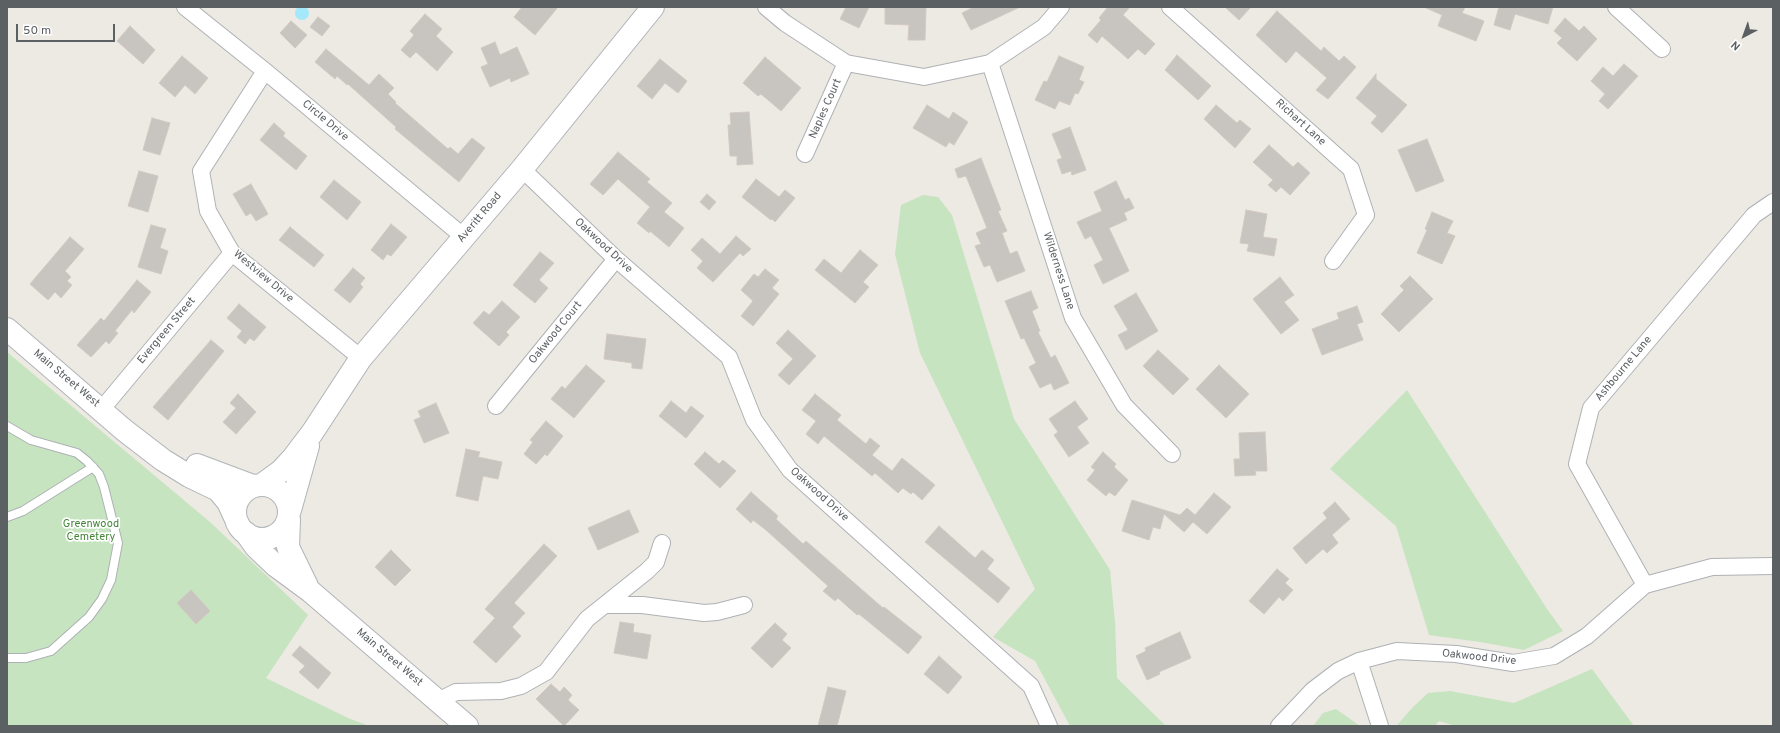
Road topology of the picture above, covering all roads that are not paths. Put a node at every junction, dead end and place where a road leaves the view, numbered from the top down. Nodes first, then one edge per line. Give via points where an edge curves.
1 (185, 7) edge
2 (653, 7) edge
3 (766, 7) edge
4 (1062, 7) edge
5 (1170, 7) edge
6 (1616, 7) edge
7 (1662, 49) dead end
8 (846, 63) junction
9 (990, 63) junction
10 (265, 71) junction
11 (805, 154) dead end
12 (522, 168) junction
13 (1773, 202) edge
14 (464, 237) junction
15 (232, 253) junction
16 (616, 260) junction
17 (1333, 261) dead end
18 (7, 329) edge
19 (361, 358) junction
20 (496, 406) dead end
21 (102, 410) junction
22 (7, 426) edge
23 (124, 430) junction
24 (312, 433) junction
25 (1172, 454) dead end
26 (93, 467) junction
27 (258, 485) junction
28 (289, 515) junction
29 (7, 517) edge
30 (242, 529) junction
31 (662, 543) dead end
32 (1773, 566) edge
33 (1645, 585) junction
34 (310, 591) junction
35 (605, 605) junction
36 (744, 605) dead end
37 (7, 658) edge
38 (1360, 661) junction
39 (438, 700) junction
40 (467, 726) edge
41 (1049, 726) edge
42 (1279, 726) edge
43 (1380, 726) edge

1 - 10 street, Circle Drive
2 - 12 main road, Averitt Road
3 - 8 street via 785,23
4 - 9 street via 1044,27
5 - 17 street, Richart Lane via 1351,169 1366,215
6 - 7 street
8 - 9 street via 924,77
8 - 11 street, Naples Court
9 - 25 street, Wilderness Lane via 1073,318 1124,405
10 - 14 street, Circle Drive
10 - 15 street, Westview Drive via 201,171 208,211
12 - 14 main road, Averitt Road
12 - 16 street, Oakwood Drive
13 - 33 street, Ashbourne Lane via 1754,215 1591,408 1577,464
14 - 19 main road, Averitt Road
15 - 19 street, Westview Drive
15 - 21 street, Evergreen Street
16 - 20 street, Oakwood Court
16 - 41 street, Oakwood Drive via 729,357 754,420 790,470 1031,686
18 - 21 main road, Main Street West
19 - 24 main road, Averitt Road
21 - 23 main road, Main Street West
22 - 26 lane via 31,440 77,453
23 - 27 main road, Main Street West via 204,468
23 - 30 main road, Main Street West via 163,460 218,490 228,502
24 - 27 main road, Averitt Road via 281,471
24 - 28 main road, Averitt Road
26 - 29 lane via 23,511
26 - 37 lane via 99,474 110,504 118,543 111,580 89,617 51,651 26,658
27 - 28 main road via 276,488 283,494 288,501
27 - 30 main road via 243,493 235,508
28 - 30 main road via 285,527 279,534 270,538 261,539
28 - 34 main road, Main Street West via 288,547
30 - 34 main road, Main Street West via 276,566
31 - 35 street via 656,562
32 - 33 street, Oakwood Drive via 1712,567
33 - 38 street, Oakwood Drive via 1587,636 1554,656 1513,664 1456,654 1397,651
34 - 39 main road, Main Street West
35 - 36 street via 642,605 704,613
35 - 39 street via 587,619 546,672 521,686 501,691 456,692
38 - 42 street, Oakwood Drive via 1338,671 1314,690
38 - 43 street
39 - 40 main road, Main Street West

